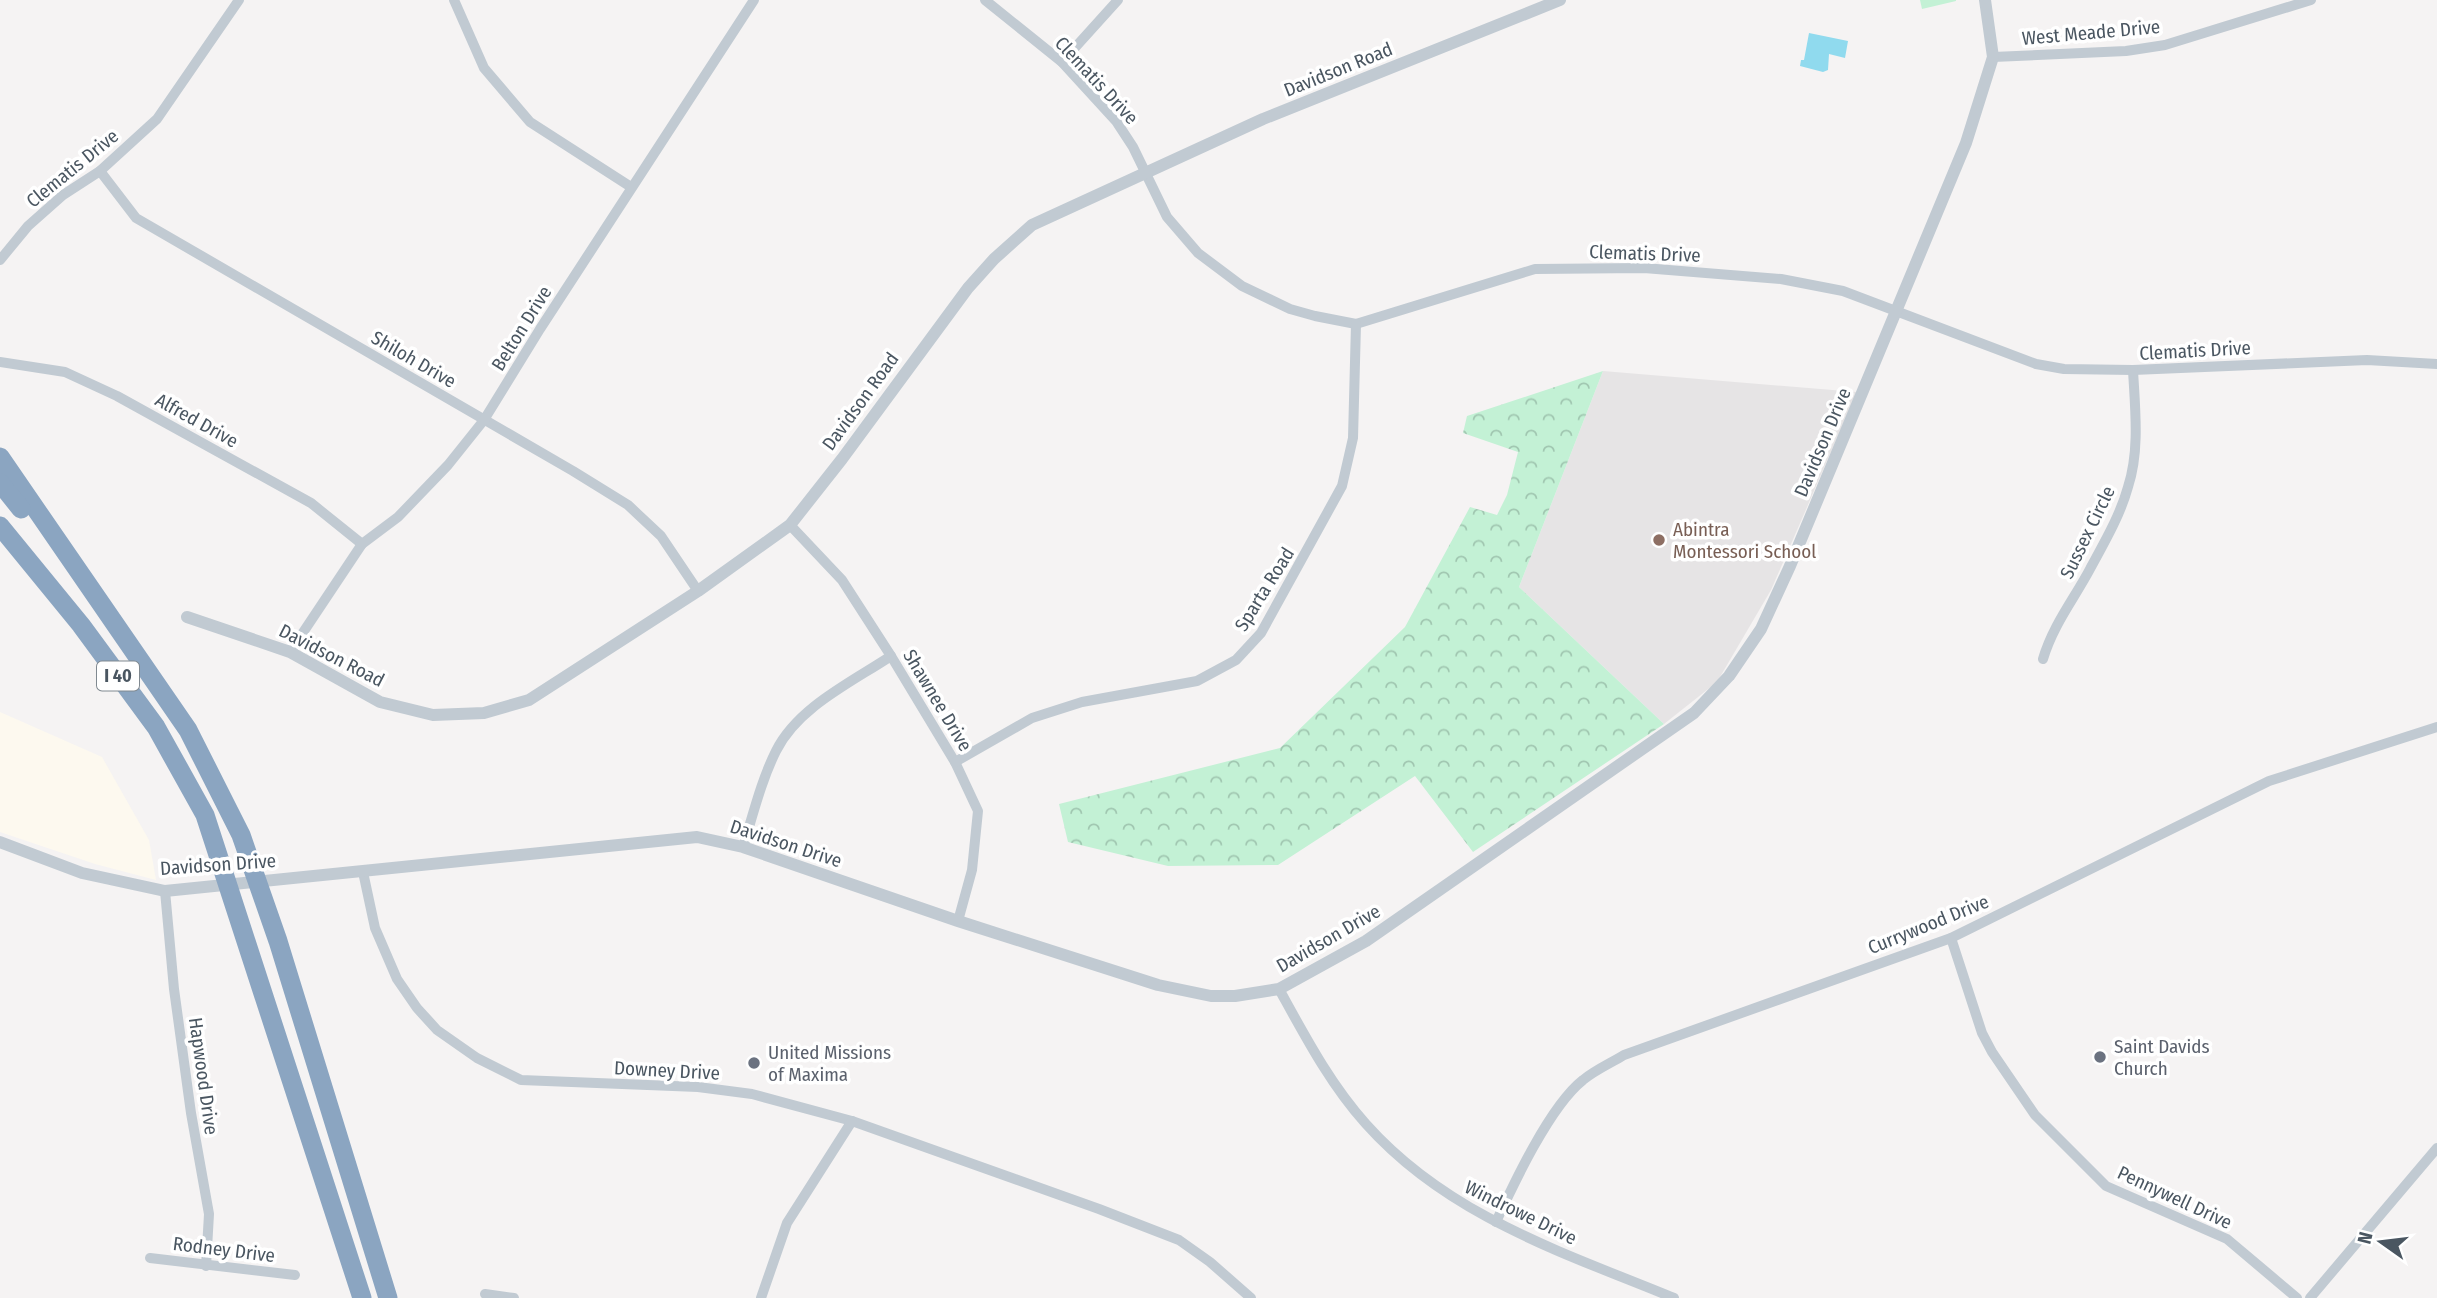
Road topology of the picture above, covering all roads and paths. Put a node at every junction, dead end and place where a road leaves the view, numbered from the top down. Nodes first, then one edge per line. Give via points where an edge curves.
1 (239, 0) edge
2 (454, 0) edge
3 (754, 0) edge
4 (985, 0) edge
5 (1118, 0) edge
6 (1560, 0) edge
7 (1985, 0) edge
8 (2311, 0) edge
9 (1993, 57) junction
10 (1062, 62) junction
11 (100, 171) junction
12 (1145, 173) junction
13 (632, 187) junction
14 (0, 260) edge
15 (1897, 312) junction
16 (1356, 324) junction
17 (0, 362) edge
18 (2437, 365) edge
19 (2133, 370) junction
20 (484, 420) junction
21 (0, 457) edge
22 (0, 483) edge
23 (790, 525) junction
24 (0, 526) edge
25 (362, 544) junction
26 (698, 591) junction
27 (187, 617) dead end
28 (109, 618) junction
29 (290, 652) junction
30 (891, 656) junction
31 (2043, 659) dead end
32 (2437, 727) edge
33 (955, 762) junction
34 (0, 842) edge
35 (743, 848) junction
36 (363, 872) junction
37 (165, 891) junction
38 (958, 921) junction
39 (1951, 937) junction
40 (1279, 989) junction
41 (852, 1121) junction
42 (2437, 1148) edge
43 (1496, 1222) junction
44 (150, 1258) dead end
45 (206, 1266) junction
46 (295, 1275) dead end
47 (485, 1294) dead end
48 (362, 1298) edge
49 (388, 1298) edge
50 (514, 1298) edge
51 (761, 1298) edge
52 (1251, 1298) edge
53 (1674, 1298) edge
54 (2297, 1298) edge
55 (2310, 1298) edge

1 - 11 street, Clematis Drive via 157,119
2 - 13 street via 484,68 530,122
3 - 13 street, Belton Drive
4 - 10 street, Clematis Drive
5 - 10 street
6 - 12 street, Davidson Road via 1263,119
7 - 9 street, Davidson Drive
8 - 9 street, West Meade Drive via 2165,45
9 - 15 street, Davidson Drive via 1966,143
10 - 12 street, Clematis Drive via 1116,121
11 - 14 street, Clematis Drive via 28,226
11 - 20 street, Shiloh Drive via 136,218
12 - 16 street, Clematis Drive via 1167,217 1198,253 1224,274 1290,309
12 - 23 street, Davidson Road via 1032,225 994,259 940,323
13 - 20 street, Belton Drive
15 - 16 street, Clematis Drive via 1843,291 1781,279 1644,268 1535,268
15 - 19 street, Clematis Drive via 2036,364
15 - 40 street, Davidson Drive via 1761,629 1729,676 1694,713 1626,761 1366,941
16 - 33 street, Sparta Road via 1353,438 1342,486 1261,633 1236,660 1197,681 1082,702 1031,718
17 - 25 street, Alfred Drive via 65,372 117,396 311,503
18 - 19 street, Clematis Drive via 2367,360
19 - 31 street, Sussex Circle via 2136,436 2129,485
20 - 25 street, Belton Drive via 398,516
20 - 26 street, Shiloh Drive via 628,505 661,536
21 - 28 highway
22 - 28 highway, I 40
23 - 26 street, Davidson Road
23 - 30 street, Shawnee Drive via 842,580
24 - 48 highway, I 40 via 156,727 205,815
25 - 29 street, Belton Drive
26 - 29 street, Davidson Road via 529,700 484,713 433,715 380,702
27 - 29 street, Davidson Road
28 - 49 highway, I 40 via 188,730 241,835
30 - 33 street, Shawnee Drive
30 - 35 street via 796,723 777,749
32 - 39 street, Currywood Drive via 2269,781
33 - 38 street, Shawnee Drive via 978,811 972,870
34 - 37 street, Davidson Drive via 82,873
35 - 36 street, Davidson Drive via 697,837
35 - 38 street, Davidson Drive
36 - 37 street, Davidson Drive
36 - 41 street, Downey Drive via 375,928 397,979 437,1030 477,1058 521,1080 698,1087 751,1094
37 - 45 street, Hapwood Drive via 176,1003 209,1214
38 - 40 street, Davidson Drive via 1172,988 1211,996
39 - 43 street, Currywood Drive via 1624,1055 1583,1080 1545,1129
39 - 54 street, Pennywell Drive via 1982,1032 2035,1115 2106,1186 2227,1239
40 - 43 street, Windrowe Drive via 1317,1058 1364,1122 1446,1195
41 - 51 street via 787,1223
41 - 52 street, Downey Drive via 1179,1240
42 - 55 street
43 - 53 street, Windrowe Drive
44 - 45 street, Rodney Drive
45 - 46 street, Rodney Drive
47 - 50 street

